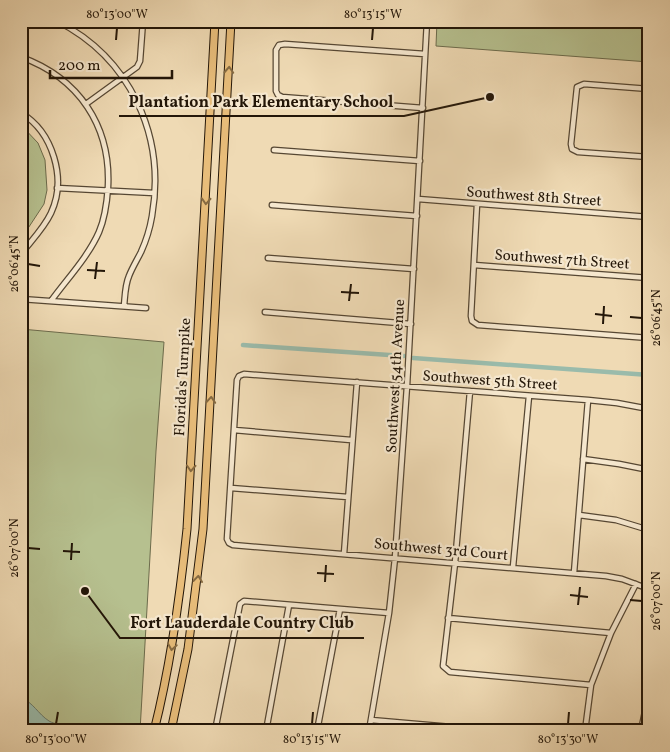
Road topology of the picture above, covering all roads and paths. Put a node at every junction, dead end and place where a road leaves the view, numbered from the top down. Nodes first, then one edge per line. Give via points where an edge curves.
1 (57, 21) edge
2 (75, 21) edge
3 (143, 21) edge
4 (215, 21) edge
5 (231, 21) edge
6 (428, 21) edge
7 (70, 28) junction
8 (425, 54) junction
9 (21, 57) edge
10 (124, 77) junction
11 (649, 89) edge
12 (86, 104) junction
13 (423, 108) junction
14 (21, 113) edge
15 (274, 150) dead end
16 (649, 157) edge
17 (420, 162) junction
18 (57, 188) junction
19 (108, 190) junction
20 (154, 193) junction
21 (418, 199) junction
22 (272, 204) dead end
23 (477, 204) junction
24 (417, 216) junction
25 (649, 217) edge
26 (21, 254) edge
27 (268, 258) dead end
28 (474, 265) junction
29 (414, 269) junction
30 (649, 278) edge
31 (21, 299) edge
32 (51, 301) junction
33 (124, 306) junction
34 (146, 308) dead end
35 (265, 312) dead end
36 (411, 324) junction
37 (649, 338) edge
38 (357, 382) junction
39 (407, 386) junction
40 (470, 391) junction
41 (529, 396) junction
42 (588, 400) junction
43 (648, 408) edge
44 (234, 430) junction
45 (351, 440) junction
46 (583, 459) junction
47 (649, 470) edge
48 (231, 488) junction
49 (348, 497) junction
50 (579, 515) junction
51 (649, 530) edge
52 (344, 554) junction
53 (395, 558) junction
54 (455, 562) junction
55 (513, 567) junction
56 (574, 573) junction
57 (636, 584) junction
58 (649, 589) edge
59 (289, 605) junction
60 (340, 609) junction
61 (389, 613) junction
62 (448, 618) junction
63 (611, 633) junction
64 (591, 685) junction
65 (649, 692) edge
66 (371, 720) junction
67 (154, 731) edge
68 (171, 731) edge
69 (215, 731) edge
70 (266, 731) edge
71 (317, 731) edge
72 (369, 731) edge
73 (497, 731) edge
74 (585, 731) edge
75 (641, 731) edge

1 - 7 street
2 - 7 street
3 - 10 street via 140,61
4 -> 67 highway, Florida's Turnpike via 187,529 171,654
68 -> 5 highway, Florida's Turnpike via 188,649 203,529
6 - 8 street, Southwest 54th Avenue
7 - 10 street via 104,54
8 - 13 street, Southwest 54th Avenue
8 - 13 street via 285,44 276,50 276,91 282,97
9 - 12 street via 39,64 69,84
10 - 12 street
10 - 20 street via 138,101 148,130 154,164
11 - 16 street via 584,84 577,88 571,144 572,149 578,152
12 - 19 street via 104,146
13 - 17 street, Southwest 54th Avenue
14 - 18 street via 40,130 51,147
15 - 17 street
17 - 21 street, Southwest 54th Avenue
18 - 19 street
18 - 26 street via 52,212
19 - 20 street
19 - 32 street via 99,232
20 - 33 street via 146,240 129,275
21 - 23 street, Southwest 8th Street
21 - 24 street, Southwest 54th Avenue
22 - 24 street
23 - 25 street, Southwest 8th Street
23 - 28 street
24 - 29 street, Southwest 54th Avenue
27 - 29 street
28 - 30 street, Southwest 7th Street
28 - 37 street via 471,316 478,325
29 - 36 street, Southwest 54th Avenue
31 - 32 street
32 - 33 street
33 - 34 street
35 - 36 street
36 - 39 street, Southwest 54th Avenue
38 - 39 street, Southwest 5th Street
38 - 44 street, Southwest 5th Street via 244,374 239,376
38 - 45 street
39 - 40 street, Southwest 5th Street
39 - 53 street, Southwest 54th Avenue
40 - 41 street, Southwest 5th Street
40 - 54 street
41 - 42 street, Southwest 5th Street
41 - 55 street
42 - 43 street, Southwest 5th Street
42 - 46 street
44 - 45 street
44 - 48 street
45 - 49 street
46 - 47 street
46 - 50 street
48 - 49 street
48 - 52 street, Southwest 3rd Court via 229,543
49 - 52 street
50 - 51 street via 616,520
50 - 56 street
52 - 53 street, Southwest 3rd Court
53 - 54 street, Southwest 3rd Court
53 - 61 street, Southwest 54th Avenue
54 - 55 street, Southwest 3rd Court
54 - 62 street
55 - 56 street, Southwest 3rd Court
56 - 57 street, Southwest 3rd Court
57 - 58 street, Southwest 3rd Court
57 - 63 street
59 - 60 street
59 - 69 street via 244,601 240,604
59 - 70 street
60 - 61 street
60 - 71 street
61 - 66 street, Southwest 54th Avenue
62 - 63 street
62 - 64 street via 443,666 450,672
63 - 64 street
64 - 74 street
65 - 75 street
66 - 72 street, Southwest 54th Avenue
66 - 73 street

